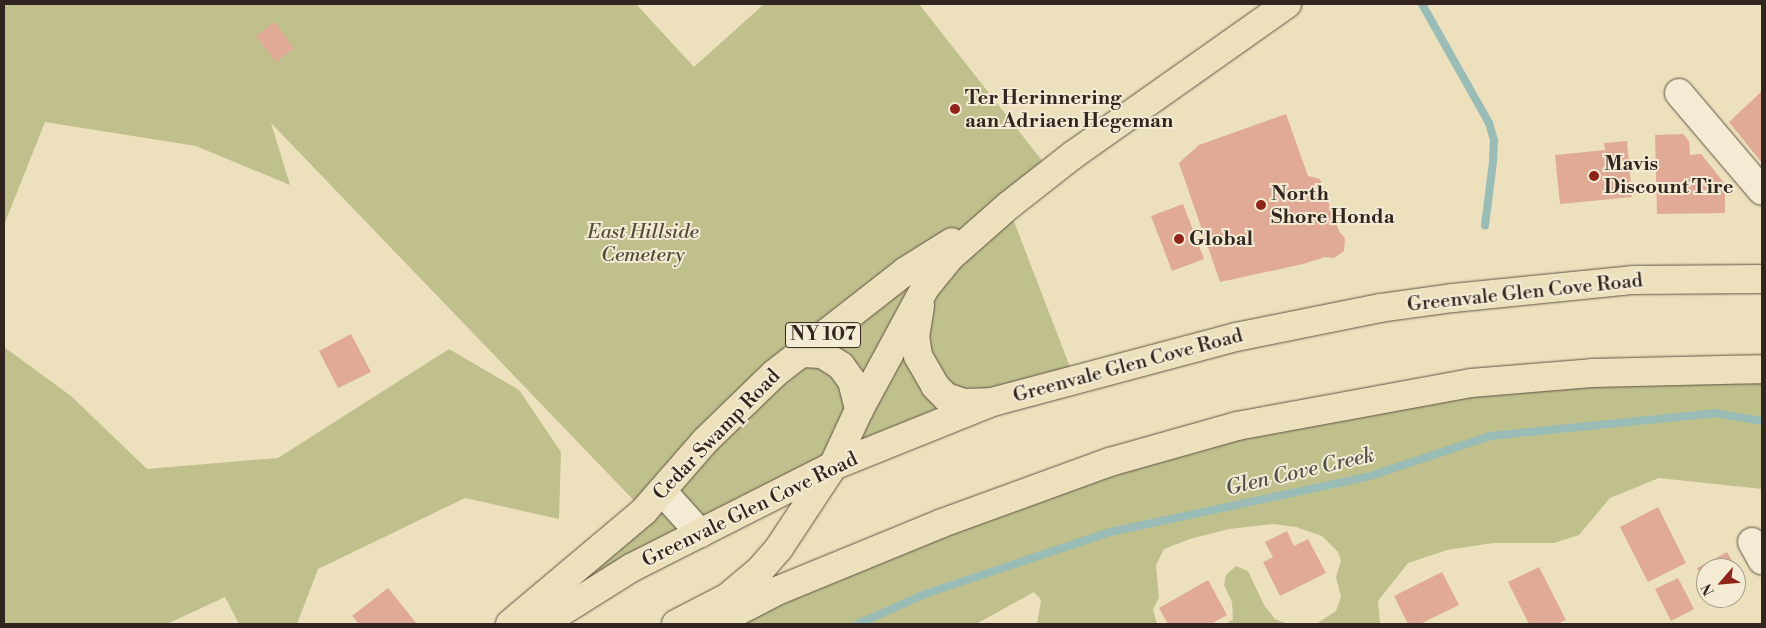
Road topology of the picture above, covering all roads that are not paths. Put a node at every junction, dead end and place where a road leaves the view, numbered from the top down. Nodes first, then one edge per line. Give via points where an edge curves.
1 (1287, 4) edge
2 (1679, 93) dead end
3 (1762, 191) edge
4 (1008, 206) junction
5 (1762, 279) edge
6 (926, 288) junction
7 (801, 353) junction
8 (1762, 369) edge
9 (992, 402) junction
10 (859, 410) junction
11 (833, 466) junction
12 (662, 491) junction
13 (700, 533) junction
14 (510, 624) edge
15 (542, 624) edge
16 (676, 624) edge
17 (713, 624) edge

1 - 4 main road, Cedar Swamp Road / NY 107 via 1073,155
2 - 3 lane
4 - 6 main road, Cedar Swamp Road / NY 107 via 950,258
4 - 7 main road, Cedar Swamp Road / NY 107 via 906,271
5 - 9 main road, Greenvale Glen Cove Road via 1634,280 1380,308 1236,337
6 - 9 main road via 917,316 915,336 925,372 946,397 963,403
6 - 10 main road, Cedar Swamp Road / NY 107
7 - 10 main road via 822,354 841,366 852,381
7 - 12 main road, Cedar Swamp Road / NY 107 via 774,374 713,434
8 - 17 main road via 1592,373 1472,383 1238,426 1110,462 942,523 779,590
9 - 11 main road, Greenvale Glen Cove Road
10 - 11 main road, Cedar Swamp Road / NY 107
11 - 13 main road, Greenvale Glen Cove Road
11 - 16 main road, NY 107 via 779,548 760,570 728,597
12 - 13 lane
12 - 14 main road, Cedar Swamp Road / NY 107 via 644,511
13 - 15 main road, Greenvale Glen Cove Road via 631,568

